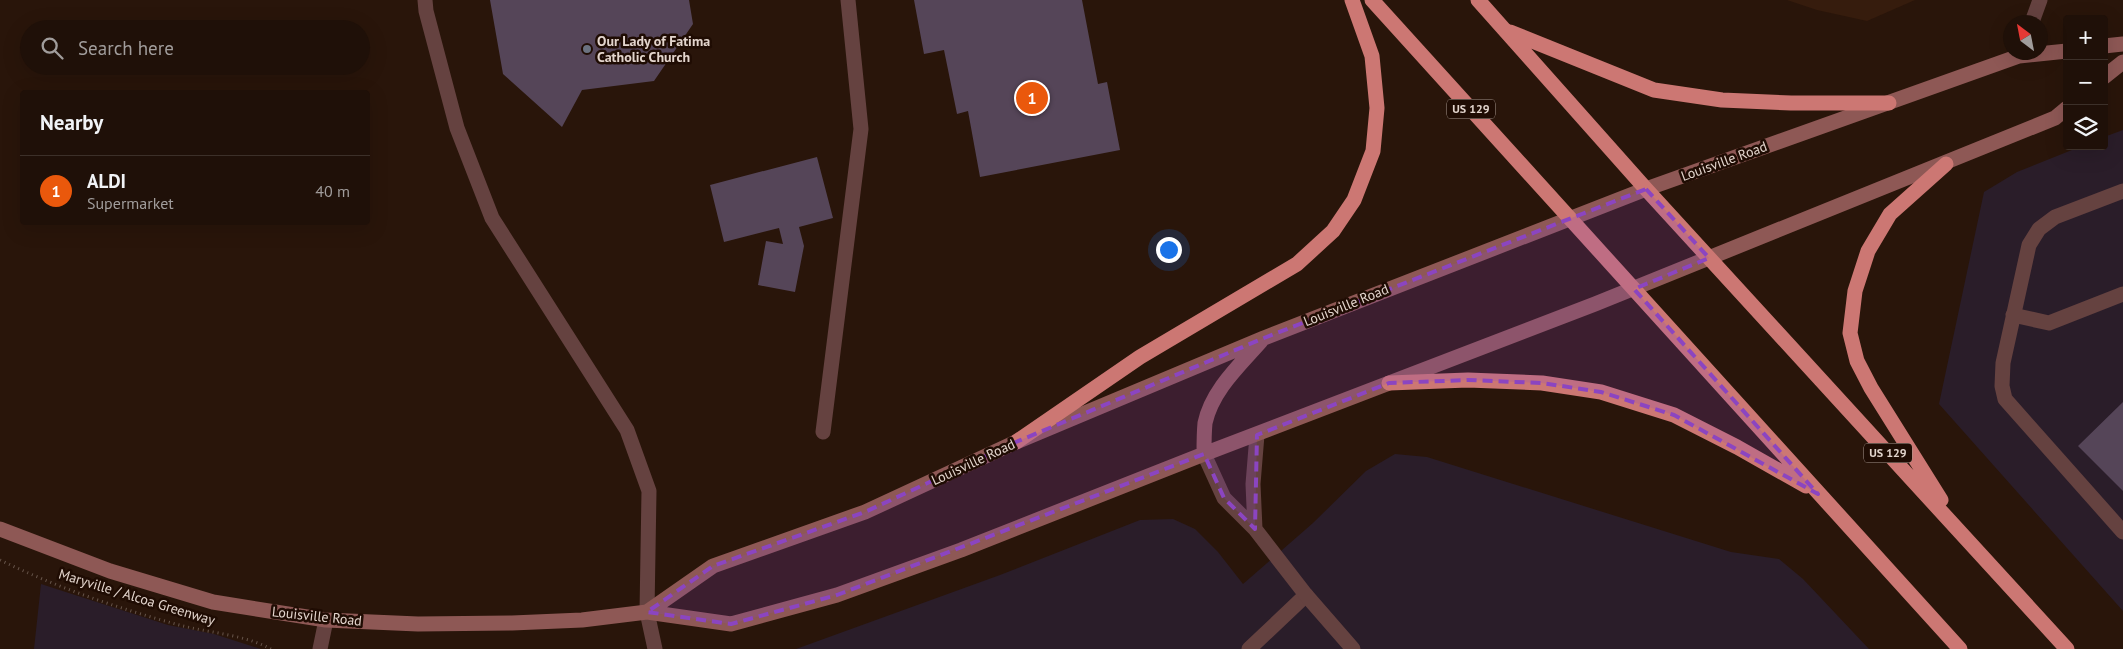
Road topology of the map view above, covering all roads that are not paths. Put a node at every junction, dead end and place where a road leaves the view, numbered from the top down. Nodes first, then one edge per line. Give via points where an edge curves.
1 (425, 0) edge
2 (848, 0) edge
3 (1352, 0) edge
4 (1372, 0) edge
5 (1478, 0) edge
6 (2040, 0) edge
7 (2035, 15) edge
8 (1506, 31) junction
9 (2123, 44) edge
10 (2108, 46) edge
11 (2063, 51) edge
12 (2048, 52) edge
13 (2004, 60) edge
14 (2123, 62) edge
15 (2108, 75) edge
16 (1889, 103) junction
17 (2063, 111) edge
18 (1946, 164) junction
19 (1646, 189) junction
20 (2123, 191) edge
21 (1570, 219) junction
22 (1709, 258) junction
23 (1634, 289) junction
24 (2123, 294) edge
25 (2013, 315) junction
26 (1264, 338) junction
27 (1389, 383) junction
28 (823, 432) dead end
29 (1257, 435) junction
30 (1016, 442) junction
31 (1204, 454) junction
32 (1818, 494) junction
33 (0, 529) edge
34 (1255, 529) junction
35 (2123, 532) edge
36 (1961, 533) junction
37 (1306, 595) junction
38 (647, 612) junction
39 (326, 620) junction
40 (320, 649) edge
41 (655, 649) edge
42 (1249, 649) edge
43 (1353, 649) edge
44 (1960, 649) edge
45 (2067, 649) edge

1 - 38 street via 457,128 492,218 627,430 650,491
2 - 28 street via 861,129
3 - 30 highway via 1372,56 1377,108 1374,151 1354,200 1333,231 1297,264 1140,357
4 - 21 highway, US 129
5 - 8 highway, US 129
6 - 7 street
8 - 16 highway via 1654,90 1722,100
8 - 19 highway, US 129
9 - 10 main road
11 - 12 main road, Louisville Road
13 - 16 main road, Louisville Road
14 - 15 main road
16 - 19 main road, Louisville Road
17 - 18 main road, Louisville Road via 2054,118
18 - 22 main road, Louisville Road
18 - 36 highway via 1890,214 1868,252 1855,291 1850,333 1857,361 1871,388
19 - 21 main road, Louisville Road
19 - 22 highway, US 129
20 - 25 street via 2055,216 2039,229 2029,245
21 - 23 highway, US 129
21 - 26 main road, Louisville Road
22 - 23 main road, Louisville Road
22 - 36 highway, US 129
23 - 27 main road, Louisville Road
23 - 32 highway, US 129
24 - 25 street via 2049,323
25 - 35 street via 2003,363 2005,399
26 - 30 main road, Louisville Road
26 - 31 main road via 1215,397 1205,423
27 - 29 main road, Louisville Road
27 - 32 highway via 1468,380 1542,383 1601,392 1674,416
29 - 31 main road, Louisville Road
29 - 34 street via 1253,484
30 - 38 main road, Louisville Road via 865,512 713,566
31 - 34 street via 1224,498
31 - 38 main road, Louisville Road via 961,550 837,594 731,624
32 - 44 highway, US 129
33 - 39 main road, Louisville Road via 110,570 213,602
34 - 37 street
36 - 45 highway, US 129
37 - 42 street
37 - 43 street
38 - 39 main road, Louisville Road via 582,620 512,623 418,624
38 - 41 street
39 - 40 street

